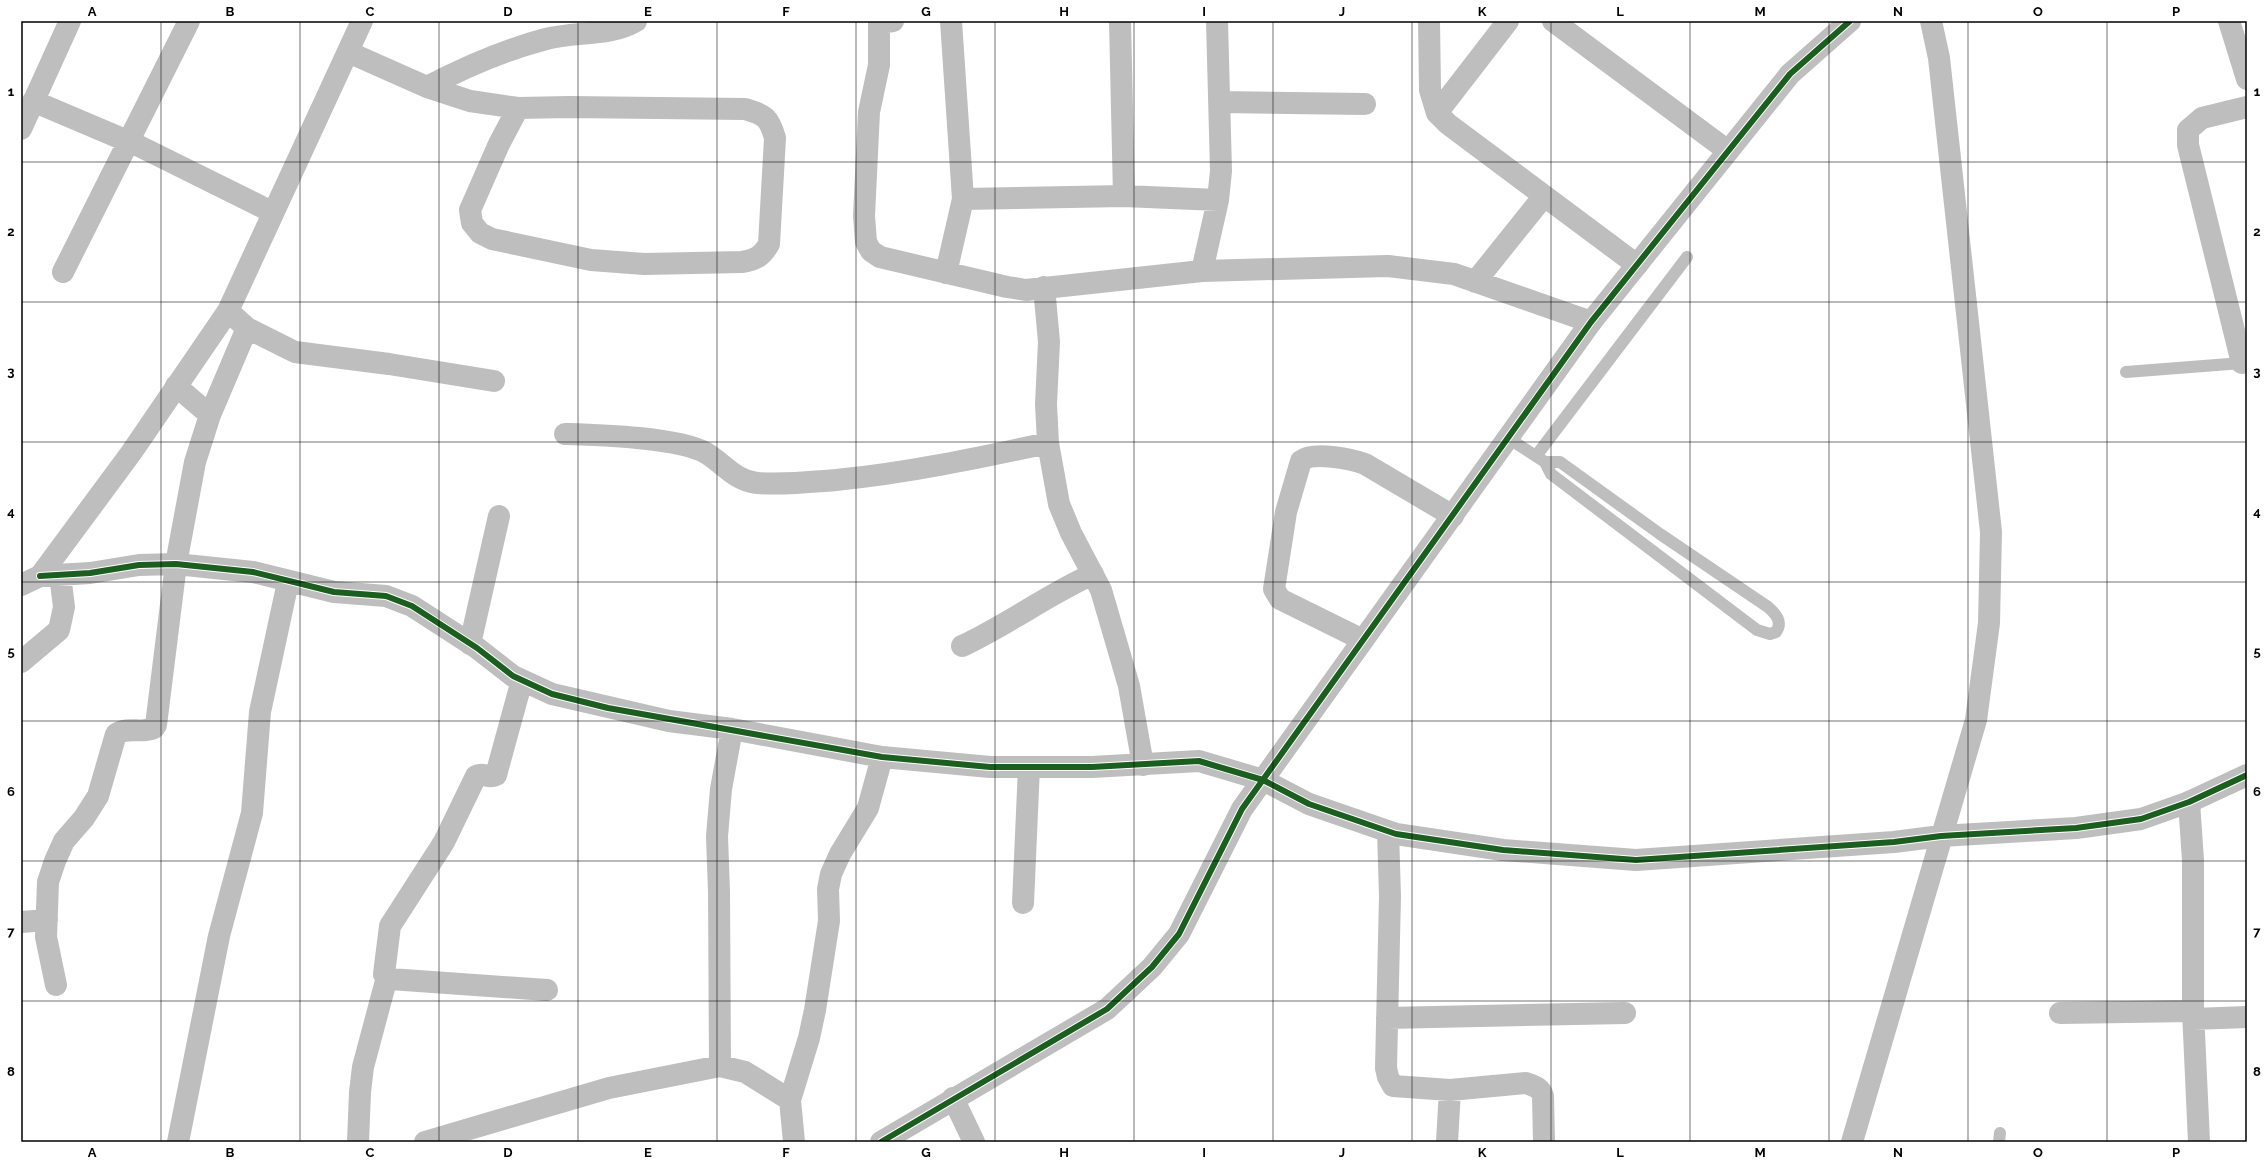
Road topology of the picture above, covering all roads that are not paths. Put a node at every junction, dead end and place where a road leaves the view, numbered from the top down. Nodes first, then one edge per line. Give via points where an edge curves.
1 (70, 21) edge
2 (190, 21) edge
3 (362, 21) edge
4 (636, 21) edge
5 (952, 21) edge
6 (1120, 21) edge
7 (1217, 21) edge
8 (1430, 21) edge
9 (1508, 21) edge
10 (1553, 21) edge
11 (1850, 21) edge
12 (1931, 21) edge
13 (2229, 21) edge
14 (884, 22) edge
15 (348, 52) junction
16 (2247, 80) edge
17 (427, 87) junction
18 (33, 101) junction
19 (1220, 102) junction
20 (1365, 104) dead end
21 (2247, 107) edge
22 (518, 108) junction
23 (1438, 113) junction
24 (21, 129) edge
25 (128, 141) junction
26 (1728, 151) junction
27 (1124, 196) junction
28 (1544, 196) junction
29 (963, 199) junction
30 (1218, 200) junction
31 (272, 212) junction
32 (1687, 257) dead end
33 (1637, 265) junction
34 (1202, 271) junction
35 (63, 272) dead end
36 (946, 273) junction
37 (1475, 282) junction
38 (1044, 287) junction
39 (228, 311) junction
40 (1591, 322) junction
41 (247, 328) junction
42 (2244, 362) edge
43 (2126, 372) dead end
44 (494, 381) dead end
45 (176, 386) junction
46 (210, 415) junction
47 (565, 434) dead end
48 (1508, 438) junction
49 (1048, 443) junction
50 (1540, 459) junction
51 (499, 516) dead end
52 (1452, 516) junction
53 (176, 564) junction
54 (1093, 574) junction
55 (50, 575) junction
56 (288, 582) junction
57 (21, 585) edge
58 (1364, 640) junction
59 (470, 644) junction
60 (962, 646) dead end
61 (21, 662) edge
62 (522, 680) junction
63 (732, 729) junction
64 (882, 757) junction
65 (1143, 765) junction
66 (1029, 767) junction
67 (2247, 775) edge
68 (1263, 780) junction
69 (2189, 802) junction
70 (1388, 832) junction
71 (1941, 836) junction
72 (1023, 903) dead end
73 (47, 920) junction
74 (21, 922) edge
75 (386, 978) junction
76 (56, 985) dead end
77 (547, 990) dead end
78 (1625, 1013) dead end
79 (2060, 1013) dead end
80 (2193, 1015) junction
81 (2247, 1017) edge
82 (1387, 1018) junction
83 (720, 1066) junction
84 (1450, 1090) junction
85 (953, 1098) junction
86 (790, 1100) junction
87 (178, 1142) edge
88 (358, 1142) edge
89 (425, 1142) edge
90 (794, 1142) edge
91 (881, 1142) edge
92 (974, 1142) edge
93 (1447, 1142) edge
94 (1544, 1142) edge
95 (1852, 1142) edge
96 (2199, 1142) edge

1 - 18 street
2 - 25 street
3 - 15 street
4 - 17 street via 614,30 541,40 463,68
5 - 29 street
6 - 27 street
7 - 19 street
8 - 23 street via 1430,90
9 - 23 street
10 - 26 street
11 - 26 street via 1790,74
12 - 71 street via 1939,58 1991,532 1989,623 1976,720
13 - 16 street
14 - 36 street via 879,65 869,112 864,216 866,242 871,251 880,257
15 - 17 street
15 - 31 street
17 - 22 street via 470,101
18 - 24 street
18 - 25 street
19 - 20 street
19 - 30 street via 1221,171
21 - 42 street via 2202,118 2188,130 2192,168
22 - 22 street via 745,109 762,114 770,122 775,138 769,244 763,254 753,261 644,264 591,260 492,239 480,233 472,223 470,210
23 - 28 street via 1448,124
25 - 31 street
25 - 35 street
26 - 33 street
27 - 29 street
27 - 30 street
28 - 33 street
28 - 37 street
29 - 36 street
30 - 34 street
31 - 39 street
32 - 50 lane
33 - 40 street
34 - 37 street via 1388,266 1454,274
34 - 38 street
36 - 38 street via 1026,290
37 - 40 street
38 - 49 street via 1049,342 1046,404
39 - 41 street
39 - 45 street
40 - 48 street
41 - 44 street via 295,352
41 - 46 street
42 - 43 lane
45 - 46 street
45 - 55 street
46 - 53 street via 195,462
47 - 49 street via 604,435 686,447 705,453 737,477 755,483 784,484 872,476
48 - 50 lane
48 - 52 street
49 - 54 street via 1059,504
50 - 50 lane via 1560,462 1768,608 1780,621 1776,632 1770,634 1751,625 1551,474
51 - 59 street
52 - 58 street
52 - 58 street via 1365,464 1352,459 1311,456 1301,461 1286,512 1274,589 1276,595 1280,600
53 - 55 street
53 - 56 street via 253,572
53 - 73 street via 156,724 147,731 129,729 116,734 98,796 84,818 64,841 55,861 48,882
54 - 60 street via 1062,588 992,632
54 - 65 street via 1101,590 1117,640 1129,686
55 - 57 street
55 - 61 street via 64,607 60,630
56 - 59 street via 334,592 386,596 412,606
56 - 87 street via 260,712 252,813 219,936
58 - 68 street
59 - 62 street
62 - 63 street via 552,694 608,708
62 - 75 street via 496,775 476,776 444,842 390,926 384,974
63 - 64 street
63 - 83 street via 721,789 717,836
64 - 66 street via 990,767
64 - 86 street via 868,808 831,874 828,889 829,921 815,1010
65 - 66 street
65 - 68 street via 1199,761
66 - 72 street
67 - 69 street
68 - 70 street via 1309,804
68 - 85 street via 1242,809 1179,934 1152,967 1107,1010
69 - 71 street via 2141,819 2076,828
69 - 80 street via 2193,860
70 - 71 street via 1503,850 1636,860 1894,842
70 - 82 street via 1390,896
71 - 95 street
73 - 74 street
73 - 76 street via 46,937
75 - 77 street
75 - 88 street via 363,1067
78 - 82 street
79 - 80 street
80 - 81 street
80 - 96 street
82 - 84 street via 1386,1068 1393,1086
83 - 86 street via 745,1072
83 - 89 street via 610,1088
84 - 93 street
84 - 94 street via 1526,1083 1536,1086 1543,1096
85 - 91 street
85 - 92 street
86 - 90 street

